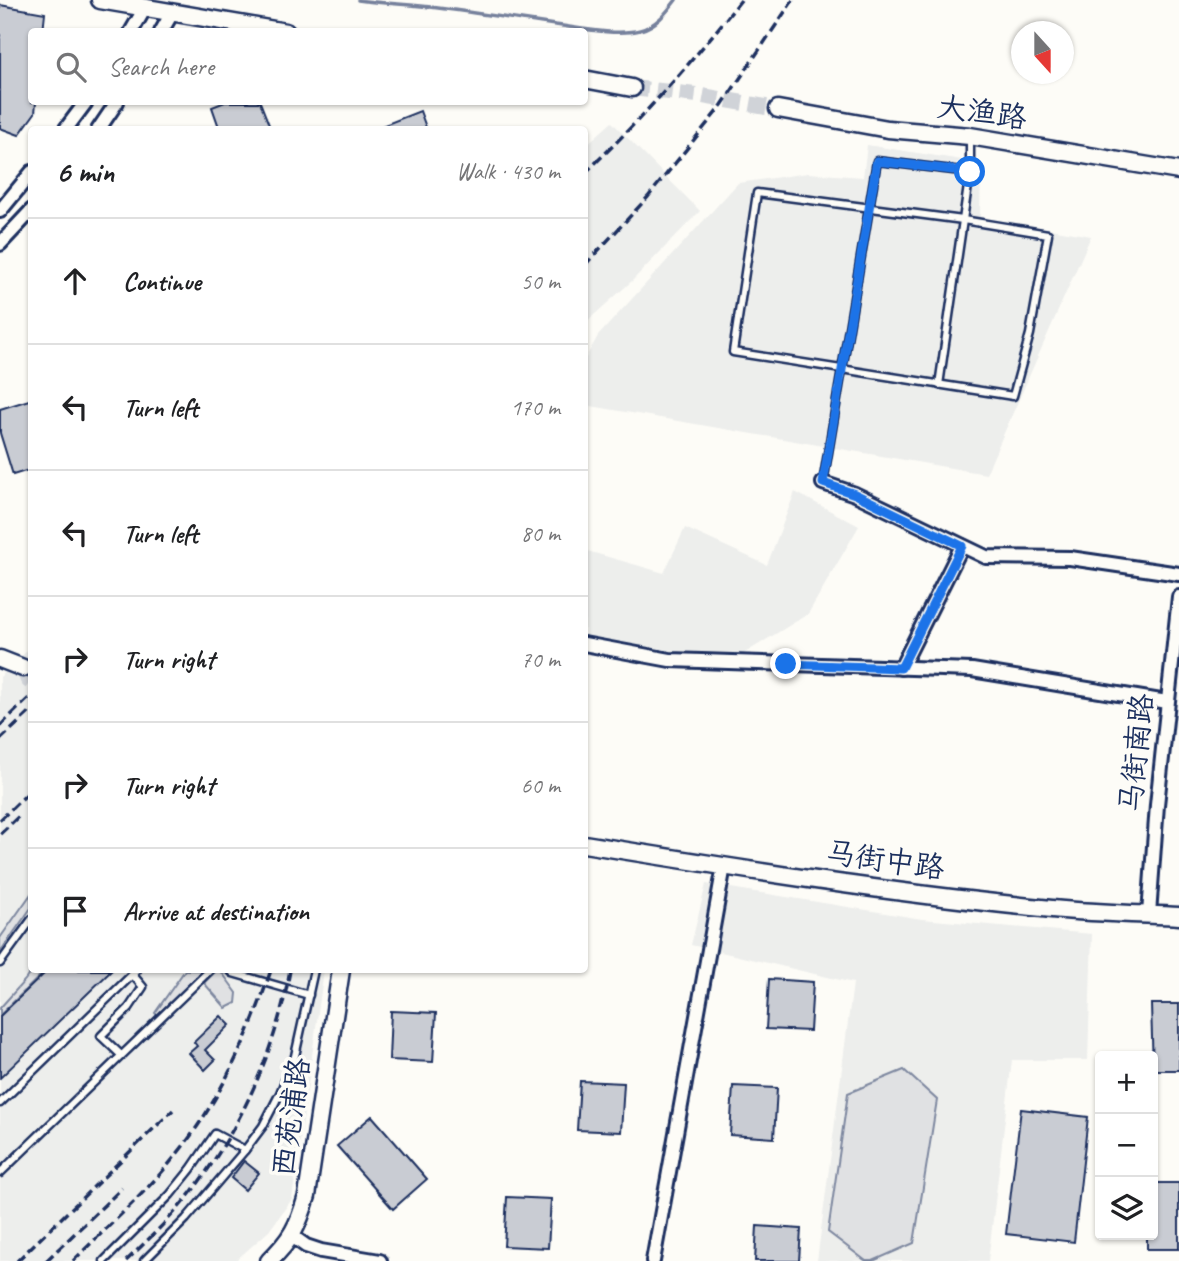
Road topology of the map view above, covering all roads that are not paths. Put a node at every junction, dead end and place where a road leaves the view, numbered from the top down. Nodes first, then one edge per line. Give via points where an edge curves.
1 (100, 0) edge
2 (147, 4) edge
3 (175, 7) edge
4 (133, 28) edge
5 (164, 28) edge
6 (268, 28) edge
7 (588, 80) edge
8 (632, 88) tunnel mouth
9 (84, 105) edge
10 (115, 105) edge
11 (778, 109) tunnel mouth
12 (68, 126) edge
13 (101, 126) edge
14 (970, 136) junction
15 (1179, 171) edge
16 (970, 172) junction
17 (28, 178) edge
18 (869, 209) junction
19 (0, 211) edge
20 (28, 214) edge
21 (963, 220) junction
22 (0, 243) edge
23 (842, 370) junction
24 (939, 385) junction
25 (823, 483) joint
26 (962, 546) junction
27 (1179, 574) edge
28 (1179, 597) edge
29 (588, 645) edge
30 (0, 659) edge
31 (23, 668) tunnel mouth
32 (901, 668) junction
33 (1167, 702) junction
34 (588, 845) edge
35 (724, 866) junction
36 (1149, 914) junction
37 (1179, 916) edge
38 (28, 925) edge
39 (0, 964) edge
40 (133, 973) edge
41 (135, 973) edge
42 (206, 973) edge
43 (233, 973) edge
44 (313, 973) edge
45 (341, 973) edge
46 (309, 995) junction
47 (121, 1055) junction
48 (0, 1103) edge
49 (245, 1150) junction
50 (0, 1173) edge
51 (292, 1236) junction
52 (104, 1261) edge
53 (145, 1261) edge
54 (269, 1261) edge
55 (380, 1261) edge
56 (653, 1261) edge

1 - 2 street
2 - 3 street
2 - 4 street
3 - 5 street
3 - 6 street
7 - 8 street
9 - 12 street
10 - 13 street
11 - 14 street, 大渔路 via 888,129
14 - 15 street, 大渔路
14 - 16 lane
16 - 18 lane via 877,161
16 - 21 lane
17 - 19 street
18 - 21 lane
18 - 23 lane
18 - 23 lane via 757,193 733,352
20 - 22 street
21 - 24 lane
21 - 24 lane via 1048,234 1030,334 1013,396
23 - 24 lane
23 - 25 lane
25 - 26 street
26 - 27 street via 986,557 1070,558
26 - 32 street
28 - 33 street, 马街南路
29 - 32 street via 670,660
30 - 31 street
32 - 33 street via 972,670
33 - 36 street, 马街南路
34 - 35 street, 马街中路
35 - 36 street, 马街中路 via 1053,909
35 - 56 street
36 - 37 street, 马街中路
38 - 39 lane
40 - 48 lane
41 - 47 lane via 143,987 101,1036
42 - 47 lane
43 - 46 lane
44 - 46 lane
45 - 51 street, 西苑浦路 via 307,1196
46 - 49 lane via 295,1056 280,1093
47 - 50 lane
49 - 52 lane via 215,1134 170,1195
49 - 53 lane
51 - 54 street, 西苑浦路
51 - 55 street via 321,1251

